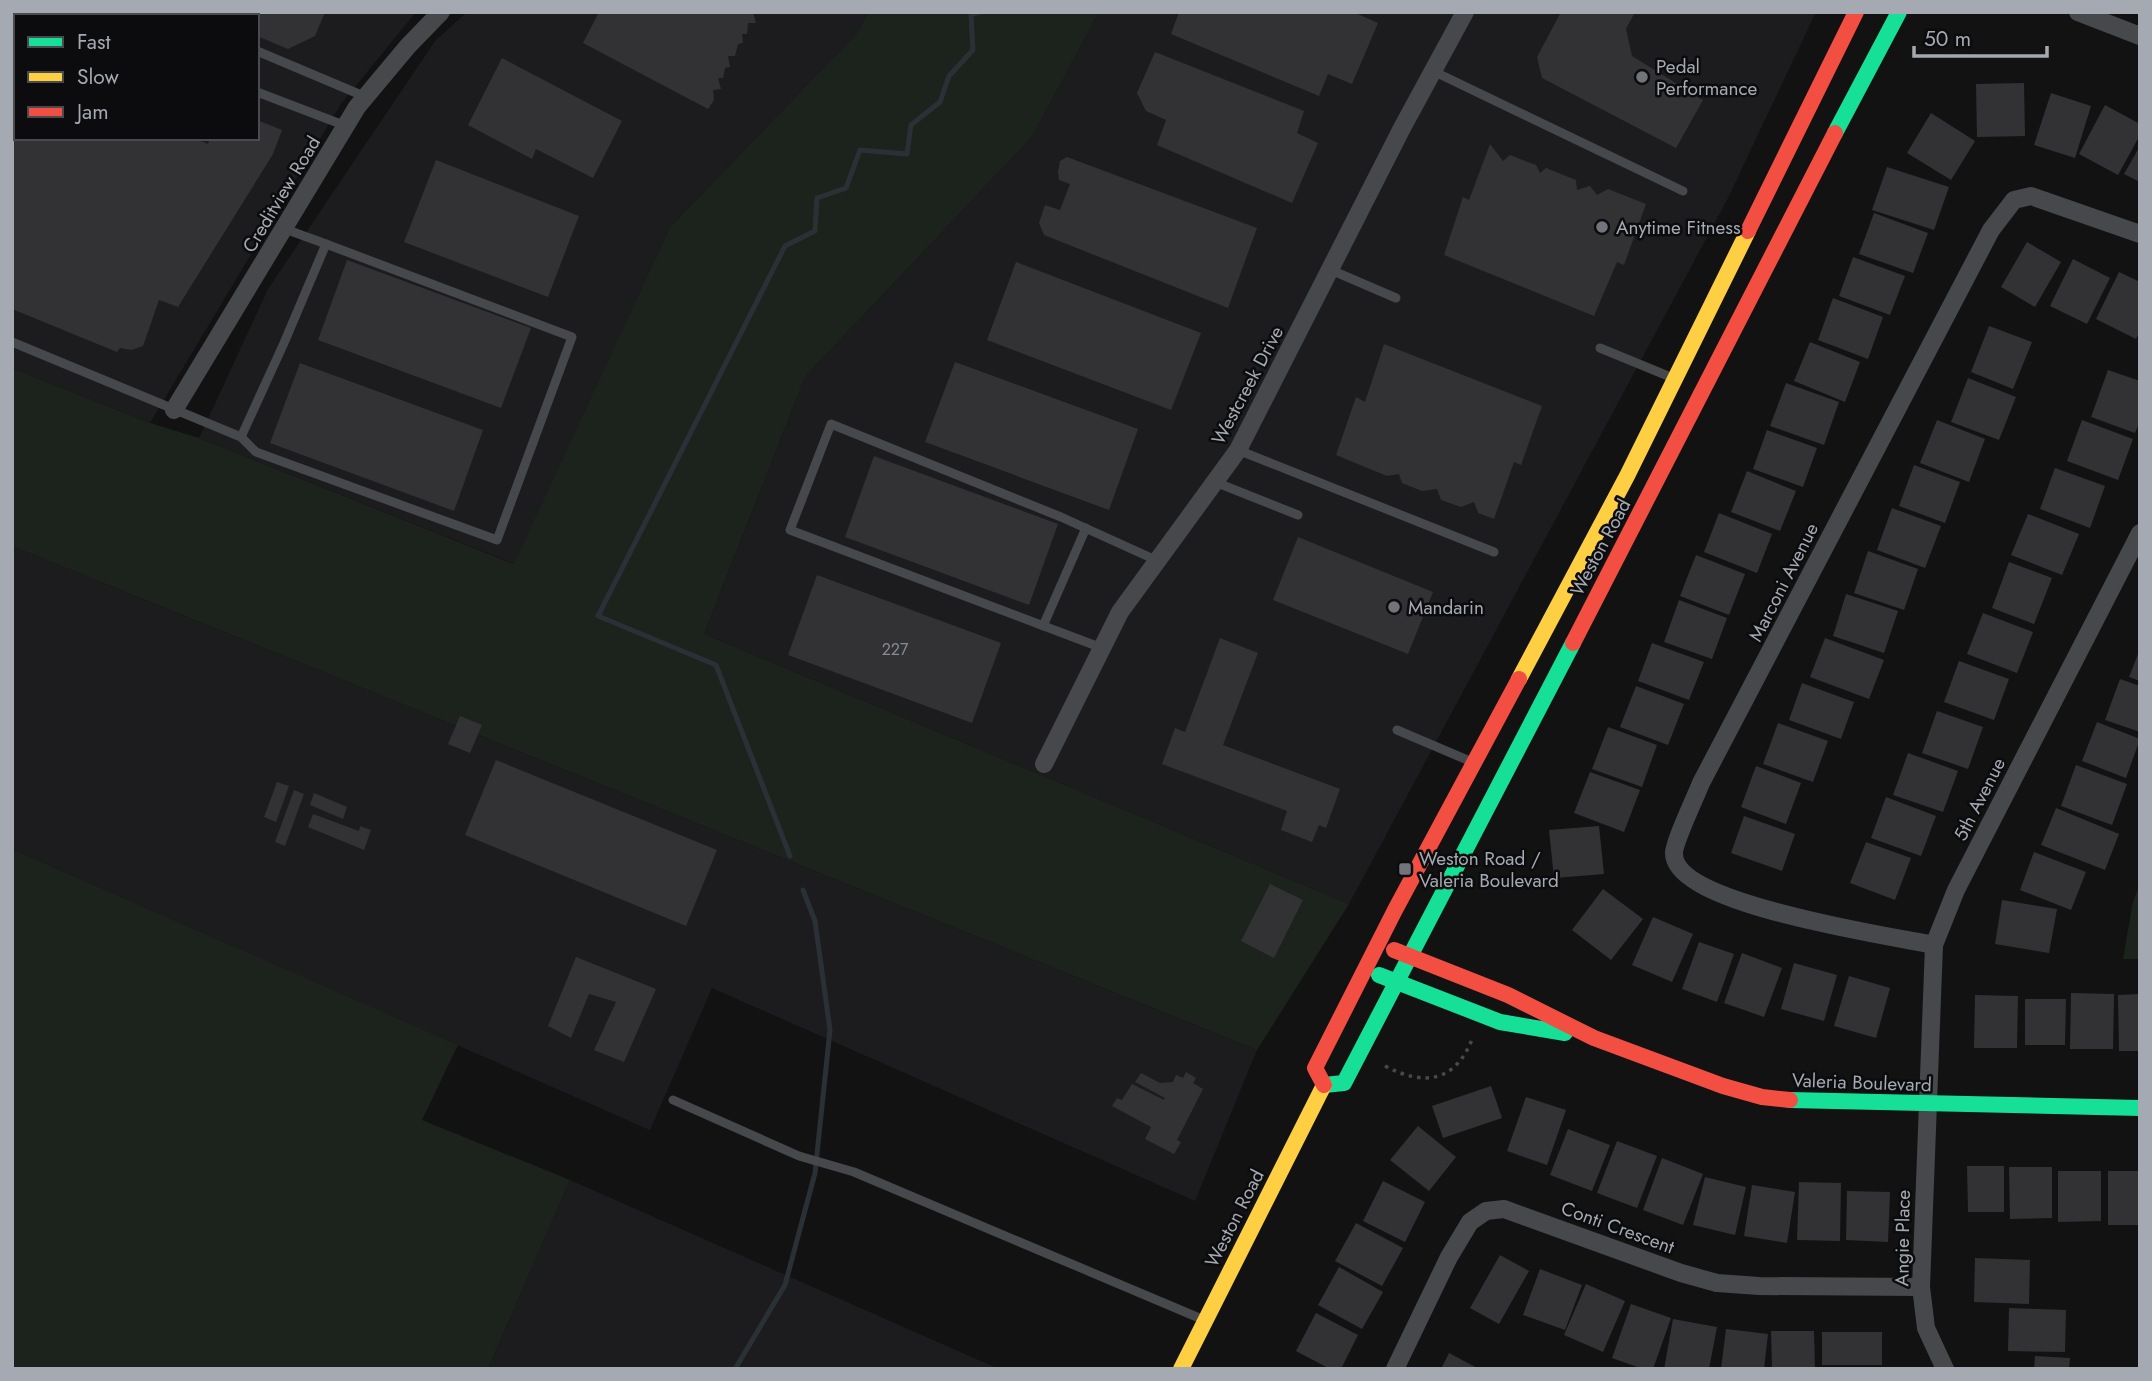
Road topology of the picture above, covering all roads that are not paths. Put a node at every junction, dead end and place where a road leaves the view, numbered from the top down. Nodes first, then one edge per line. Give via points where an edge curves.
1 (441, 12) edge
2 (1465, 12) edge
3 (1856, 12) edge
4 (1899, 12) edge
5 (2078, 12) edge
6 (2140, 36) edge
7 (259, 52) edge
8 (1433, 71) junction
9 (259, 93) edge
10 (366, 97) junction
11 (346, 125) junction
12 (1683, 191) dead end
13 (285, 229) junction
14 (2140, 234) edge
15 (326, 244) junction
16 (1331, 270) junction
17 (1396, 298) dead end
18 (12, 342) edge
19 (1600, 348) dead end
20 (1674, 379) junction
21 (174, 410) junction
22 (241, 438) junction
23 (1238, 450) junction
24 (1215, 482) junction
25 (1298, 515) dead end
26 (1086, 528) junction
27 (2140, 533) edge
28 (1494, 552) dead end
29 (1158, 561) junction
30 (1043, 626) junction
31 (1102, 648) junction
32 (1396, 730) dead end
33 (1473, 763) junction
34 (1044, 764) dead end
35 (1378, 944) junction
36 (1934, 944) junction
37 (1408, 956) junction
38 (1365, 970) junction
39 (1395, 982) junction
40 (1594, 1038) junction
41 (1324, 1085) junction
42 (673, 1100) dead end
43 (1927, 1105) junction
44 (2140, 1108) edge
45 (1921, 1287) junction
46 (1206, 1321) junction
47 (1181, 1369) edge
48 (1395, 1369) edge
49 (1945, 1369) edge

1 - 10 street, Creditview Road
2 - 8 street, Westcreek Drive
3 - 20 main road, Weston Road
4 - 37 main road, Weston Road
5 - 6 street
7 - 10 lane
8 - 12 lane
8 - 16 street, Westcreek Drive
9 - 11 lane
10 - 11 street, Creditview Road
11 - 13 street, Creditview Road
13 - 15 lane
13 - 21 street, Creditview Road
14 - 36 street, Marconi Avenue via 2031,196 2014,200 1991,230 1701,783 1674,853 1677,866 1706,889 1778,914
15 - 22 lane
15 - 22 lane via 572,337 497,540 256,452
16 - 17 lane
16 - 23 street, Westcreek Drive
18 - 21 lane
19 - 20 lane
20 - 33 main road, Weston Road
21 - 22 lane
23 - 24 street, Westcreek Drive
23 - 28 lane
24 - 25 lane
24 - 29 street, Westcreek Drive
26 - 29 lane
26 - 30 lane
26 - 30 lane via 831,424 790,530
27 - 36 street, 5th Avenue via 1956,890
29 - 31 street, Westcreek Drive via 1121,612
30 - 31 lane
31 - 34 street, Westcreek Drive
32 - 33 lane
33 - 35 main road, Weston Road
35 - 37 main road, Valeria Boulevard
35 - 38 main road, Weston Road
36 - 43 street, 5th Avenue
37 - 39 main road, Weston Road
37 - 40 main road, Valeria Boulevard via 1508,995
38 - 39 main road, Valeria Boulevard
38 - 41 main road, Weston Road via 1315,1068
39 - 40 main road, Valeria Boulevard via 1500,1022
39 - 41 main road, Weston Road via 1343,1083
40 - 43 main road, Valeria Boulevard via 1762,1097
41 - 46 main road, Weston Road
42 - 46 lane
43 - 44 main road, Valeria Boulevard
43 - 45 street, Angie Place
45 - 48 street, Conti Crescent via 1717,1283 1504,1209 1486,1211 1470,1222 1449,1257
45 - 49 street, Angie Place via 1926,1328
46 - 47 main road, Weston Road

